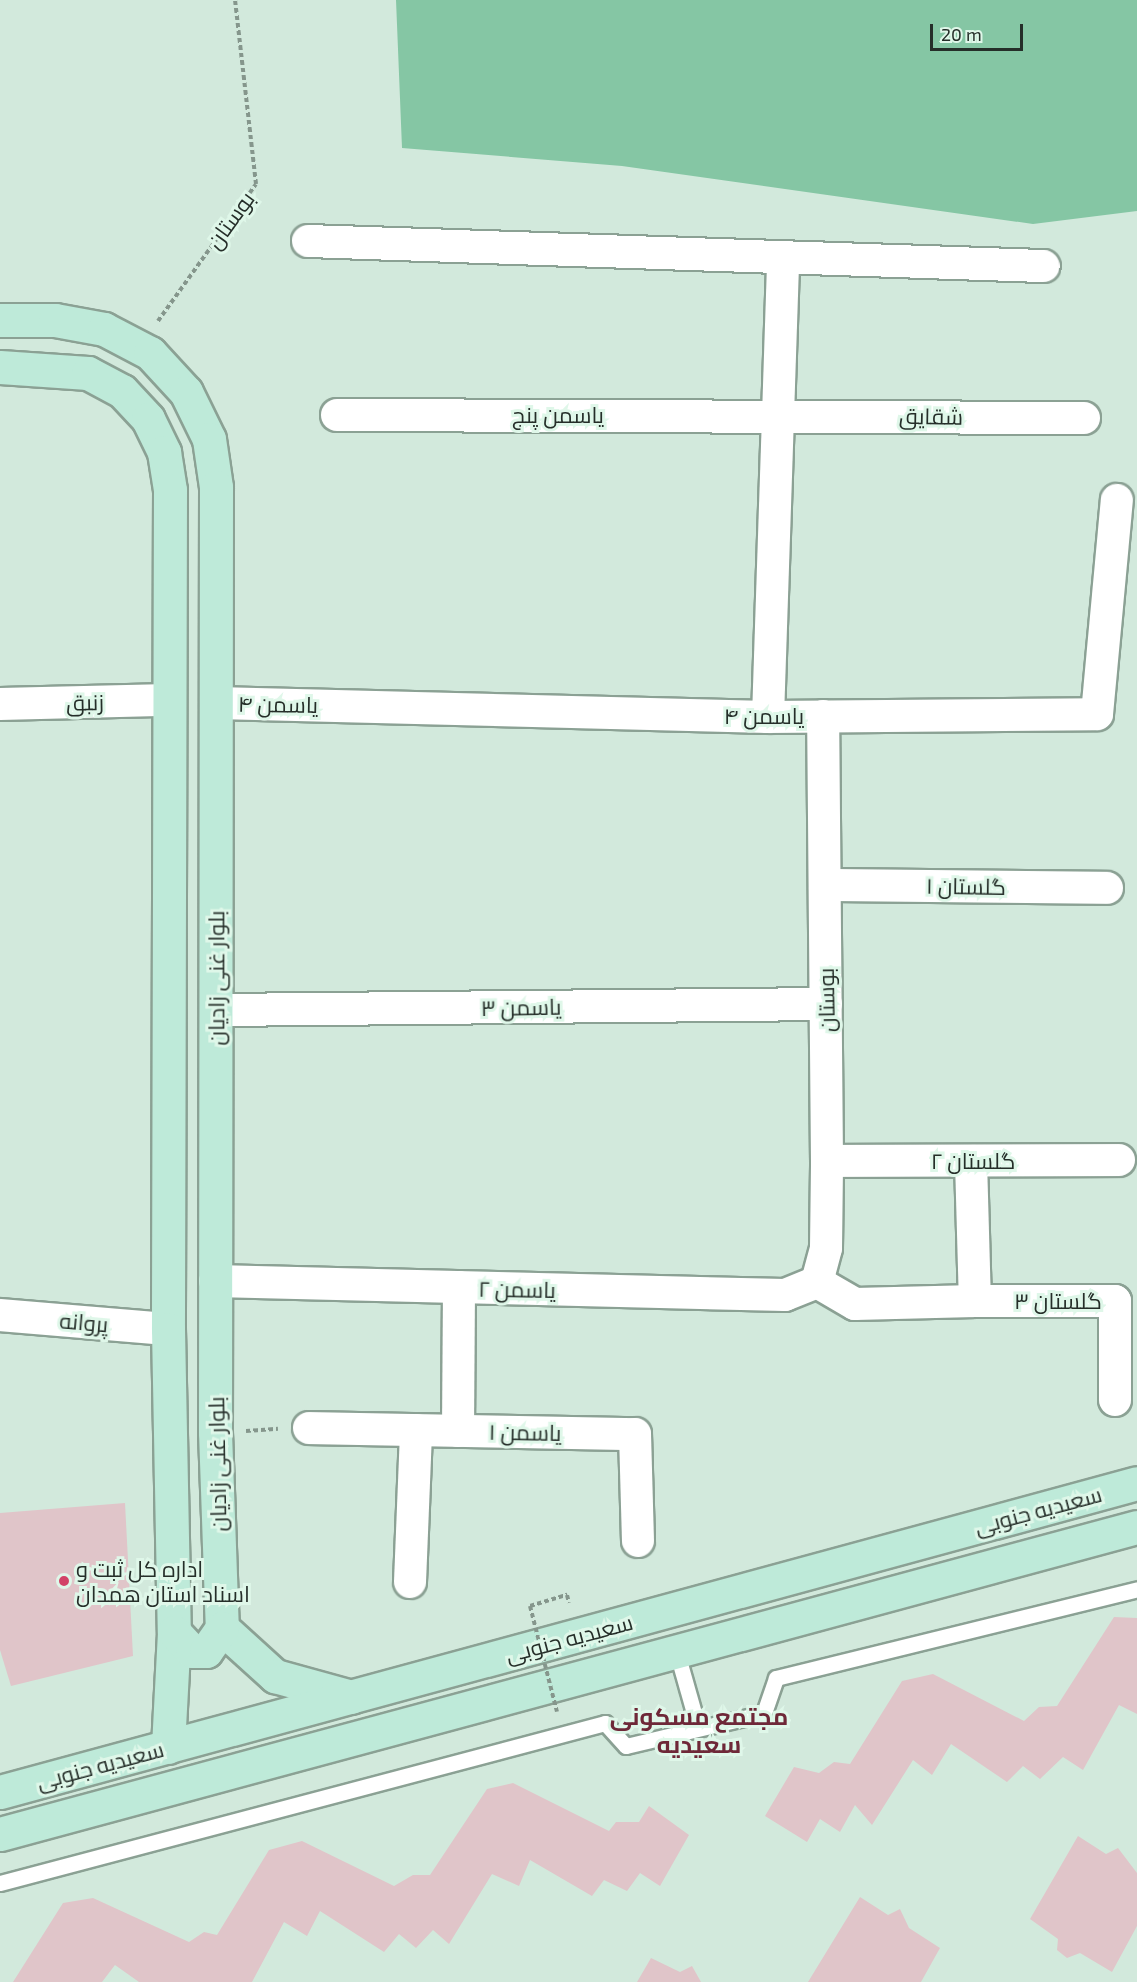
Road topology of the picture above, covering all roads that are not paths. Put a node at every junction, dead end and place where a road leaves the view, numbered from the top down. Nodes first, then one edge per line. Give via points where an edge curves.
1 (308, 240) dead end
2 (783, 257) junction
3 (1044, 266) dead end
4 (0, 320) edge
5 (0, 366) edge
6 (337, 415) dead end
7 (778, 415) junction
8 (1084, 418) dead end
9 (1117, 500) dead end
10 (169, 700) junction
11 (216, 703) junction
12 (0, 704) edge
13 (824, 716) junction
14 (768, 717) junction
15 (825, 885) junction
16 (1107, 888) dead end
17 (826, 1004) junction
18 (216, 1010) junction
19 (1119, 1160) dead end
20 (827, 1161) junction
21 (971, 1161) junction
22 (215, 1281) junction
23 (817, 1282) junction
24 (459, 1287) junction
25 (975, 1301) junction
26 (0, 1315) edge
27 (168, 1329) junction
28 (1115, 1400) dead end
29 (309, 1428) road end
30 (416, 1430) junction
31 (458, 1431) junction
32 (1137, 1483) edge
33 (1137, 1527) edge
34 (1121, 1537) edge
35 (638, 1541) dead end
36 (410, 1582) dead end
37 (1137, 1589) edge
38 (222, 1628) junction
39 (174, 1632) junction
40 (677, 1653) junction
41 (351, 1696) junction
42 (698, 1727) junction
43 (168, 1748) junction
44 (0, 1792) edge
45 (0, 1834) edge
46 (0, 1883) edge

1 - 2 street
2 - 3 street
2 - 7 street
4 - 11 street, بلوار غنی زادیان via 55,320 104,329 150,354 186,392 209,439 216,487
5 - 10 street, بلوار غنی زادیان via 88,373 122,391 148,418 165,452 170,490
6 - 7 street, یاسمن پنج
7 - 8 street, شقایق
7 - 14 street
9 - 13 street, یاسمن ۴ via 1097,714
10 - 11 street
10 - 12 street, زنبق
10 - 27 street, بلوار غنی زادیان
11 - 14 street, یاسمن ۴
11 - 18 street, بلوار غنی زادیان
13 - 14 street, یاسمن ۴
13 - 15 street, بوستان
15 - 16 street, گلستان ۱
15 - 17 street, بوستان
17 - 18 street, یاسمن ۳
17 - 20 street, بوستان
18 - 22 street, بلوار غنی زادیان
19 - 21 street, گلستان ۲
20 - 21 street, گلستان ۲
20 - 23 street, بوستان via 826,1248
21 - 25 street
22 - 24 street, یاسمن ۲
22 - 38 street, بلوار غنی زادیان via 215,1432
23 - 24 street, یاسمن ۲ via 785,1295
23 - 25 street, گلستان ۳ via 855,1304
24 - 31 street
25 - 28 street, گلستان ۳ via 1115,1301
26 - 27 street, پروانه
27 - 39 street, بلوار غنی زادیان
29 - 30 street, یاسمن ۱
30 - 31 street, یاسمن ۱
30 - 36 street
31 - 35 street, یاسمن ۱ via 635,1434
32 - 41 street, سعیدیه جنوبی
33 - 34 street, سعیدیه جنوبی
34 - 40 street, سعیدیه جنوبی
37 - 42 lane via 776,1678 764,1713
38 - 39 street via 206,1651 192,1651
38 - 41 street via 275,1676
39 - 43 street, بلوار غنی زادیان
40 - 42 lane
40 - 45 street, سعیدیه جنوبی
41 - 43 street, سعیدیه جنوبی
42 - 46 lane via 626,1746 605,1723
43 - 44 street, سعیدیه جنوبی

